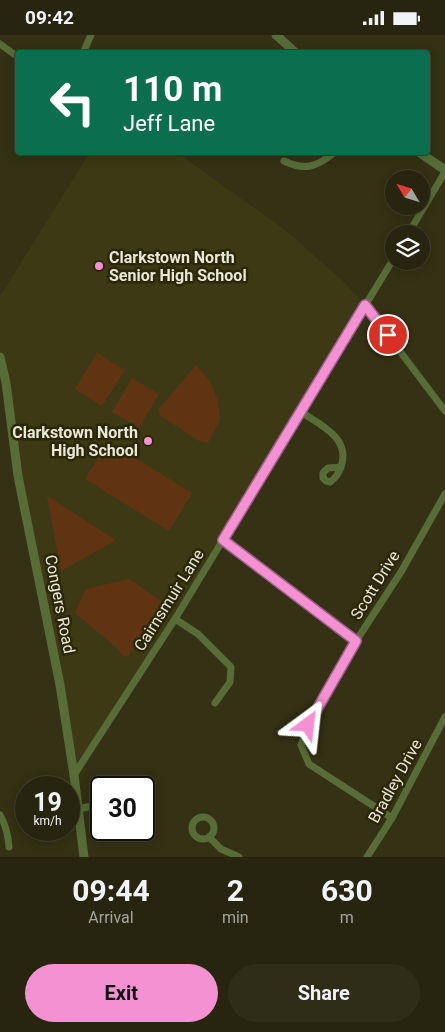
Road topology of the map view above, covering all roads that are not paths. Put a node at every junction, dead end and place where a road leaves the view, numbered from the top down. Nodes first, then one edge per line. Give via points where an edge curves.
1 (91, 35) edge
2 (276, 35) edge
3 (0, 43) edge
4 (84, 50) edge
5 (292, 50) edge
6 (15, 55) edge
7 (331, 155) edge
8 (423, 155) edge
9 (284, 161) dead end
10 (445, 171) edge
11 (413, 225) edge
12 (386, 270) edge
13 (365, 305) junction
14 (0, 357) edge
15 (445, 411) edge
16 (301, 412) junction
17 (341, 467) dead end
18 (445, 494) edge
19 (223, 540) junction
20 (175, 619) junction
21 (356, 641) junction
22 (215, 703) dead end
23 (445, 717) edge
24 (74, 775) joint
25 (0, 815) edge
26 (392, 818) junction
27 (80, 825) edge
28 (209, 837) dead end
29 (9, 847) dead end
30 (84, 857) edge
31 (239, 857) edge
32 (366, 857) edge

1 - 4 street
2 - 5 street
3 - 6 street
7 - 9 street via 312,166 301,167
8 - 10 street
10 - 11 street
12 - 13 street, Cairnsmuir Lane
13 - 15 street
13 - 16 street, Cairnsmuir Lane
14 - 24 street, Congers Road via 18,476 54,648
16 - 17 street via 339,441
16 - 19 street, Cairnsmuir Lane
18 - 21 street, Scott Drive via 401,572
19 - 20 street, Cairnsmuir Lane
19 - 21 street
20 - 22 street via 198,634 231,667 230,682
20 - 24 street, Cairnsmuir Lane
21 - 26 street, Scott Drive via 308,725 301,745 309,764
23 - 26 street, Bradley Drive
25 - 29 street via 8,834
26 - 32 street, Bradley Drive
27 - 30 street, Congers Road
28 - 31 street via 221,849

